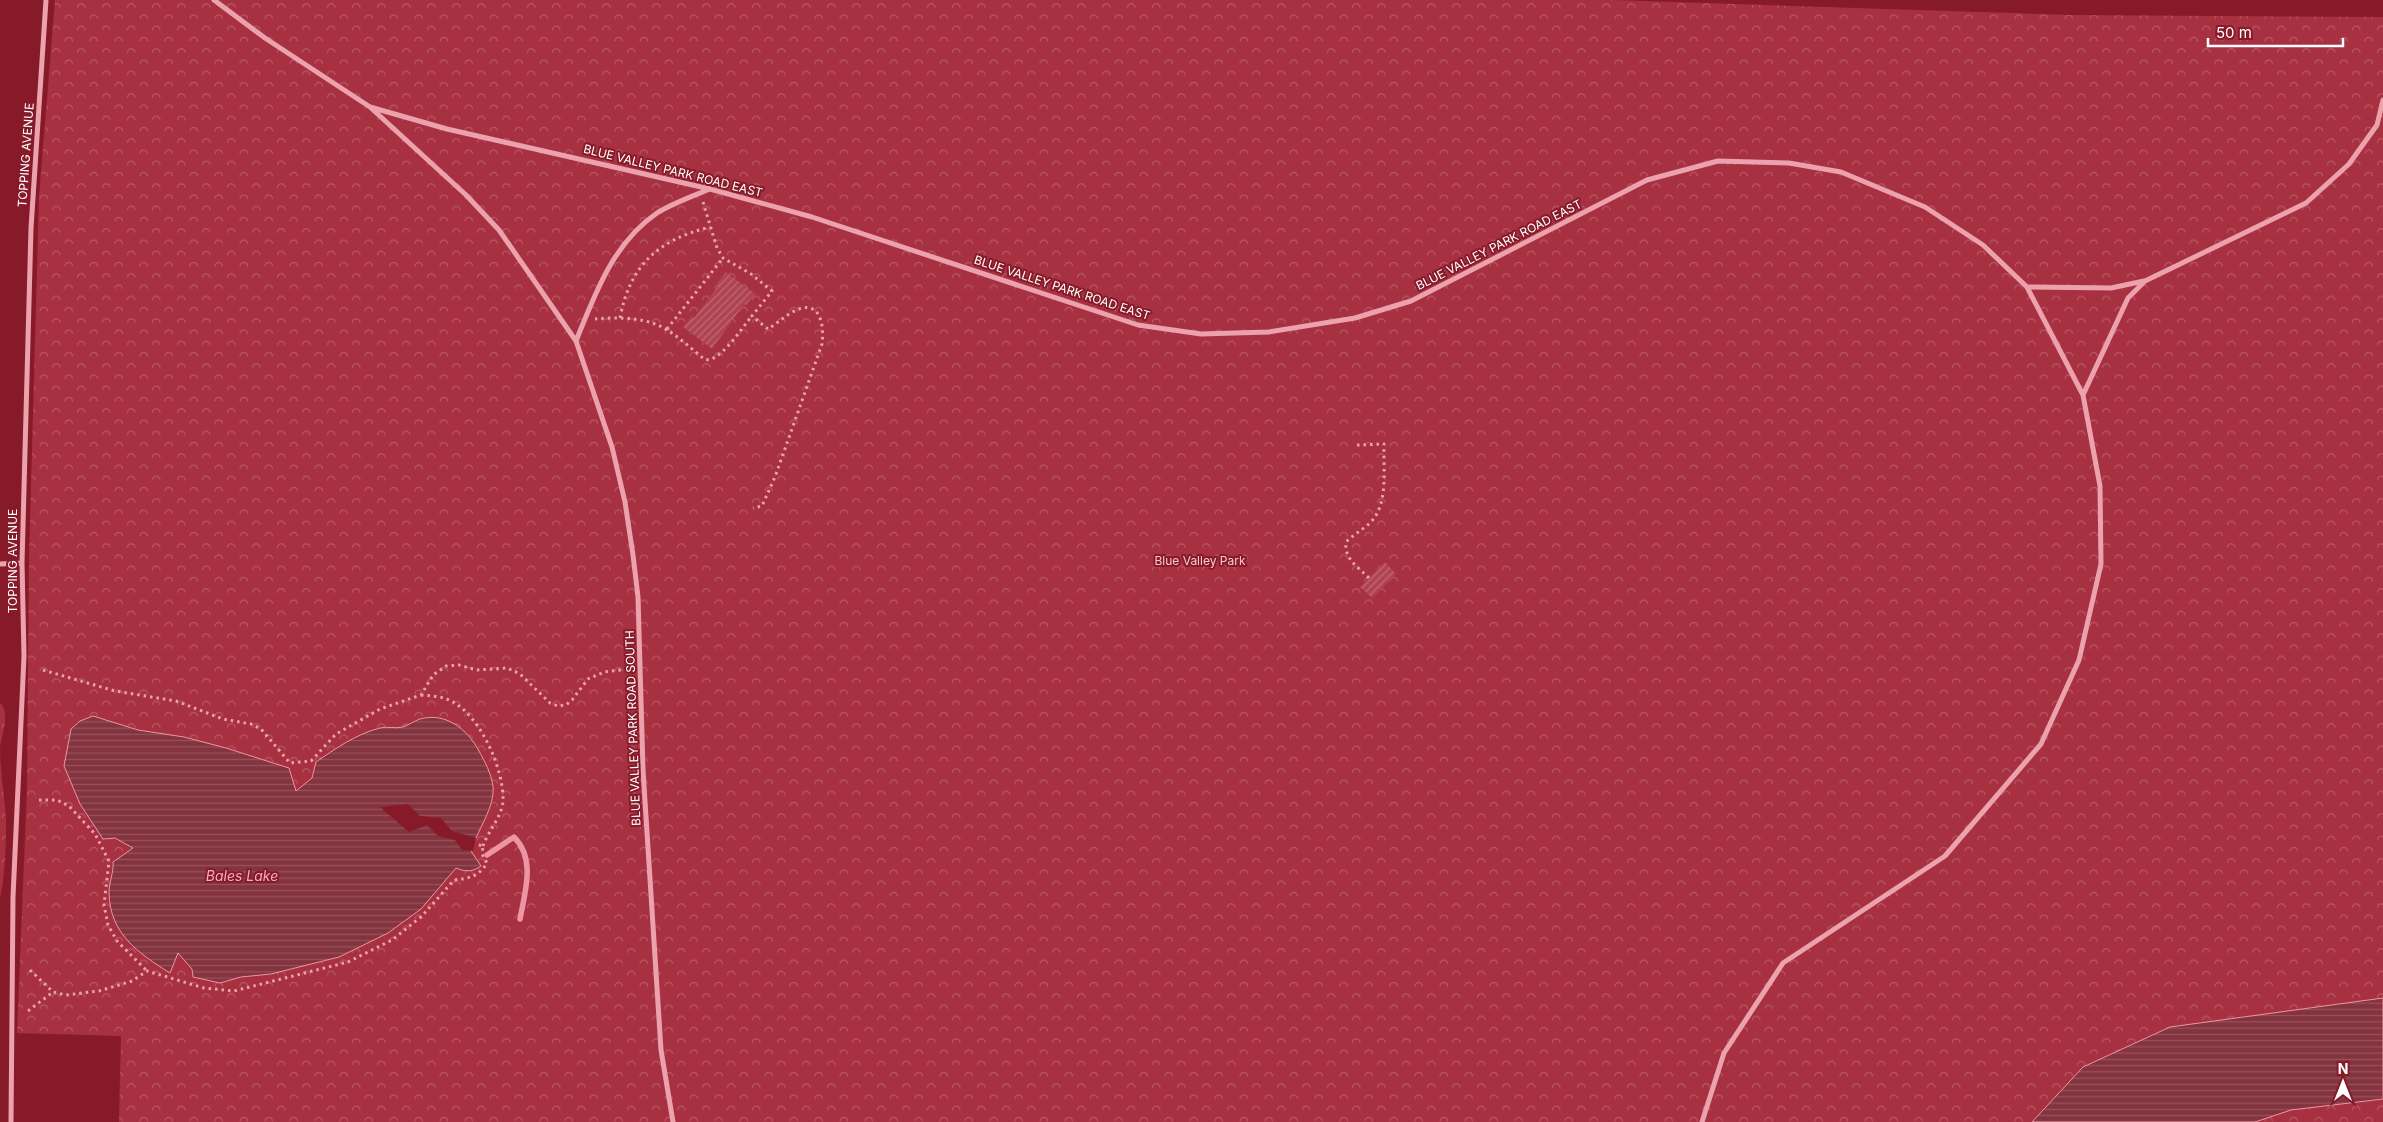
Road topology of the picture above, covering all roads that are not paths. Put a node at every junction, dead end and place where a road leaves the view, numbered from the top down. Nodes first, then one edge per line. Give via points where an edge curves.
1 (46, 0) edge
2 (214, 0) edge
3 (2383, 100) edge
4 (370, 107) junction
5 (710, 188) junction
6 (2145, 281) junction
7 (2027, 287) junction
8 (576, 341) junction
9 (2084, 395) junction
10 (22, 563) junction
11 (0, 564) edge
12 (11, 1122) edge
13 (673, 1122) edge
14 (1702, 1122) edge

1 - 10 street, TOPPING AVENUE via 31,228
2 - 4 street, BLUE VALLEY PARK ROAD SOUTH
3 - 6 street via 2377,125 2349,164 2306,202
4 - 5 street, BLUE VALLEY PARK ROAD EAST via 447,128
4 - 8 street, BLUE VALLEY PARK ROAD SOUTH via 466,195 499,230
5 - 7 street, BLUE VALLEY PARK ROAD EAST via 812,218 1138,325 1201,334 1270,332 1355,318 1411,301 1647,180 1718,161 1790,163 1841,172 1925,207 1983,245
5 - 8 street via 658,212 636,230 614,258
6 - 7 street via 2111,288
6 - 9 street via 2128,298
7 - 9 street, BLUE VALLEY PARK ROAD EAST
8 - 13 street, BLUE VALLEY PARK ROAD SOUTH via 612,447 625,502 638,597 643,770 661,1050
9 - 14 street, BLUE VALLEY PARK ROAD EAST via 2100,486 2101,564 2079,660 2041,744 1945,856 1782,963 1724,1053
10 - 11 street
10 - 12 street, TOPPING AVENUE via 24,656 13,897

